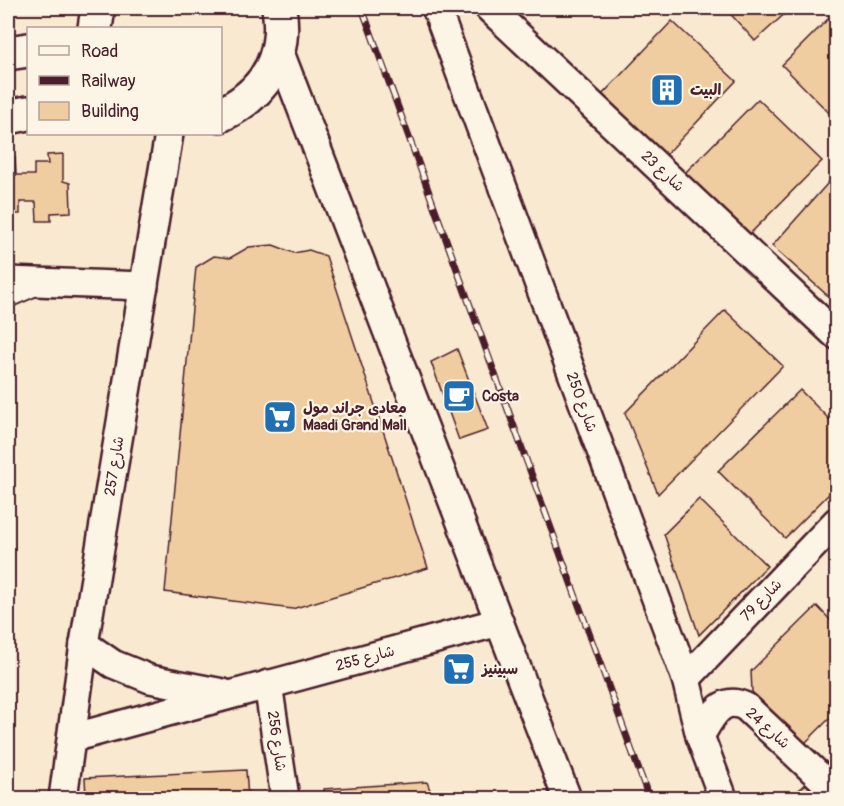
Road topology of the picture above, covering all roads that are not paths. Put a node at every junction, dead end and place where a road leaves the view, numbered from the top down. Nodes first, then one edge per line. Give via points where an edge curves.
1 (98, 8) edge
2 (436, 8) edge
3 (489, 8) edge
4 (285, 22) edge
5 (95, 27) edge
6 (27, 50) edge
7 (8, 53) edge
8 (27, 113) edge
9 (222, 114) edge
10 (8, 117) edge
11 (169, 135) edge
12 (8, 281) edge
13 (50, 282) junction
14 (144, 286) junction
15 (8, 300) edge
16 (837, 335) edge
17 (837, 522) edge
18 (499, 622) junction
19 (84, 644) junction
20 (686, 679) junction
21 (268, 684) junction
22 (232, 694) junction
23 (700, 736) junction
24 (72, 738) junction
25 (837, 792) edge
26 (63, 798) edge
27 (285, 798) edge
28 (567, 798) edge
29 (723, 798) edge

1 - 5 street
2 - 20 street, شارع 250
3 - 16 street, شارع 23
4 - 9 street via 271,72 257,91
4 - 18 street
6 - 7 street
8 - 10 street
11 - 14 street, شارع 257
12 - 13 street
13 - 14 street
13 - 15 lane
14 - 19 street, شارع 257
17 - 20 street, شارع 79
18 - 21 street, شارع 255
18 - 28 street
19 - 22 street, شارع 255 via 112,664 150,679
19 - 24 street, شارع 257
20 - 23 street, شارع 250
21 - 22 street, شارع 255
21 - 27 street, شارع 256
22 - 24 street, شارع 255
23 - 25 street, شارع 24 via 716,709 738,703
23 - 29 street, شارع 250
24 - 26 street, شارع 257

